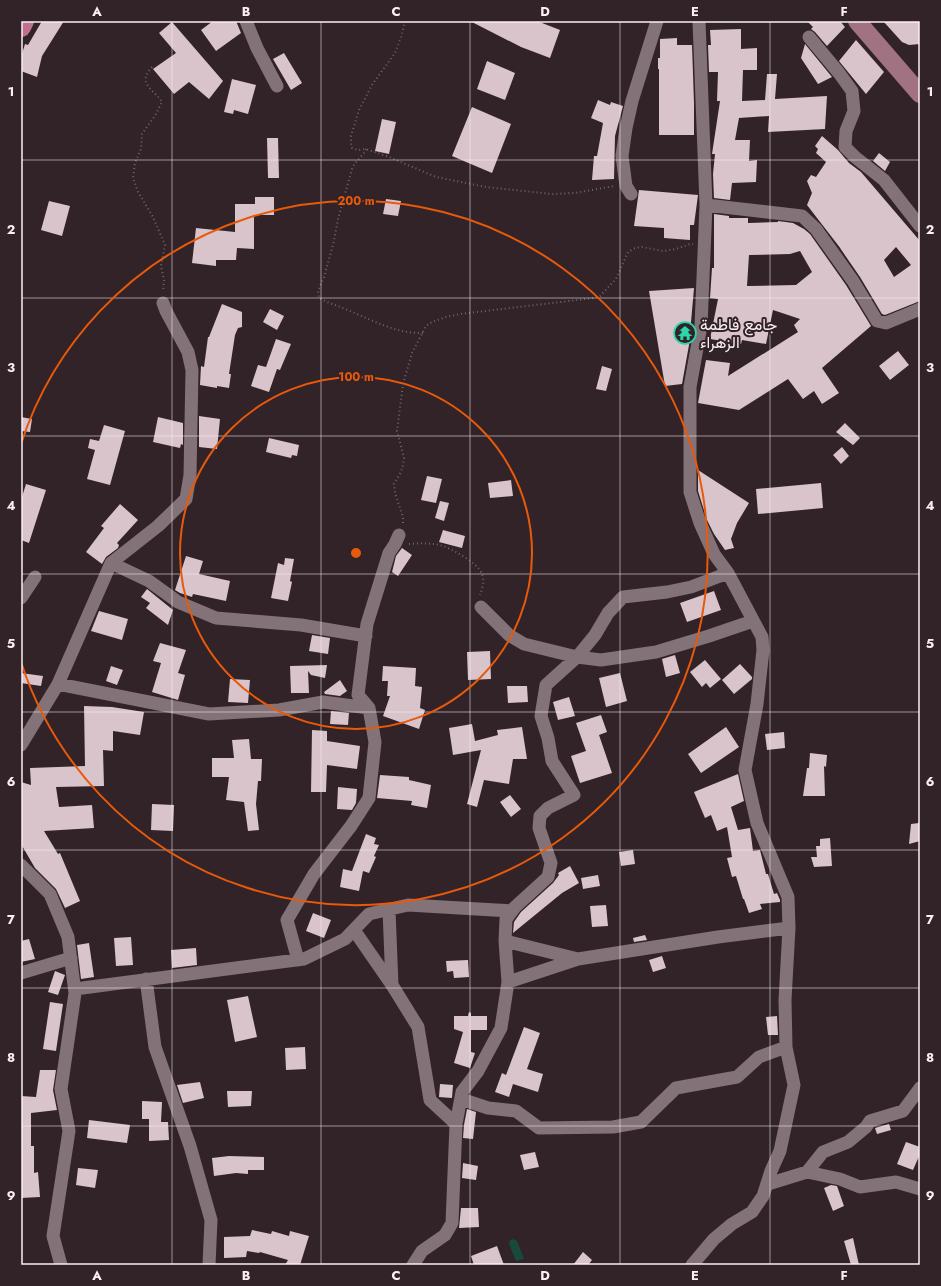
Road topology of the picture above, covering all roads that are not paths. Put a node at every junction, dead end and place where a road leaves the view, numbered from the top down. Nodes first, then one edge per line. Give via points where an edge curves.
1 (24, 21) edge
2 (246, 21) edge
3 (657, 21) edge
4 (699, 21) edge
5 (857, 21) edge
6 (21, 27) edge
7 (809, 37) dead end
8 (277, 86) dead end
9 (920, 94) edge
10 (631, 194) dead end
11 (706, 205) junction
12 (920, 226) edge
13 (163, 303) road end
14 (920, 309) edge
15 (397, 539) road end
16 (112, 563) junction
17 (728, 573) junction
18 (35, 577) dead end
19 (21, 598) edge
20 (479, 604) road end
21 (754, 621) junction
22 (366, 636) junction
23 (577, 657) junction
24 (58, 684) junction
25 (369, 708) junction
26 (21, 745) edge
27 (21, 865) edge
28 (389, 910) junction
29 (512, 911) junction
30 (789, 928) junction
31 (354, 930) junction
32 (505, 941) junction
33 (71, 958) junction
34 (578, 959) junction
35 (298, 960) junction
36 (21, 973) edge
37 (146, 979) junction
38 (508, 982) junction
39 (392, 985) junction
40 (75, 989) junction
41 (786, 1047) junction
42 (920, 1088) edge
43 (461, 1099) junction
44 (456, 1124) junction
45 (807, 1172) junction
46 (768, 1184) junction
47 (920, 1189) edge
48 (61, 1265) edge
49 (209, 1265) edge
50 (414, 1265) edge
51 (692, 1265) edge

1 - 6 main road
2 - 8 street
3 - 10 street via 626,128 622,156 625,182
4 - 11 street
5 - 9 street
7 - 12 street via 852,91 854,111 846,131 845,147 884,180
11 - 14 street via 802,216 821,235 877,321 886,323
11 - 17 street via 701,326 690,387 690,492 714,554
13 - 16 street via 186,348 192,370 190,475 186,498 158,526
15 - 22 street via 389,553 367,624
16 - 22 street via 149,581 178,602 216,618 301,625
16 - 24 street
17 - 21 street
17 - 23 street via 667,592 623,597 608,613 595,635
18 - 19 street
20 - 23 street via 509,635 524,644
21 - 23 street via 656,652 601,660
21 - 30 street via 762,637 763,650 757,704 745,770 757,823 788,897
22 - 25 street via 358,695
23 - 29 street via 546,685 541,716 552,761 574,795 548,808 540,816 539,828 551,863 548,877
24 - 25 street via 209,714 279,710 324,702
24 - 26 street
25 - 35 street via 375,742 369,798 314,874 287,920
27 - 33 street via 50,894 68,937
28 - 29 street via 408,905
28 - 31 street via 369,914
28 - 39 street
29 - 32 street via 506,919
30 - 34 street
30 - 41 street via 785,1000
31 - 35 street via 345,939
31 - 39 street
32 - 34 street
32 - 38 street
33 - 36 street
33 - 40 street
34 - 38 street
35 - 37 street
37 - 40 street
37 - 49 street via 155,1047 190,1146 211,1220
38 - 43 street via 501,1028 478,1071 462,1092
39 - 44 street via 418,1028 430,1100
40 - 48 street via 61,1089 69,1131 53,1236
41 - 43 street via 759,1057 737,1077 676,1088 641,1122 613,1127 538,1128 516,1111 488,1108
41 - 46 street via 794,1085 780,1151
42 - 45 street via 904,1111 870,1121 848,1142 823,1152
43 - 44 street
44 - 50 street via 452,1223 445,1235 422,1251
45 - 46 street
45 - 47 street via 840,1179 860,1187 896,1182
46 - 51 street via 752,1212 732,1224

